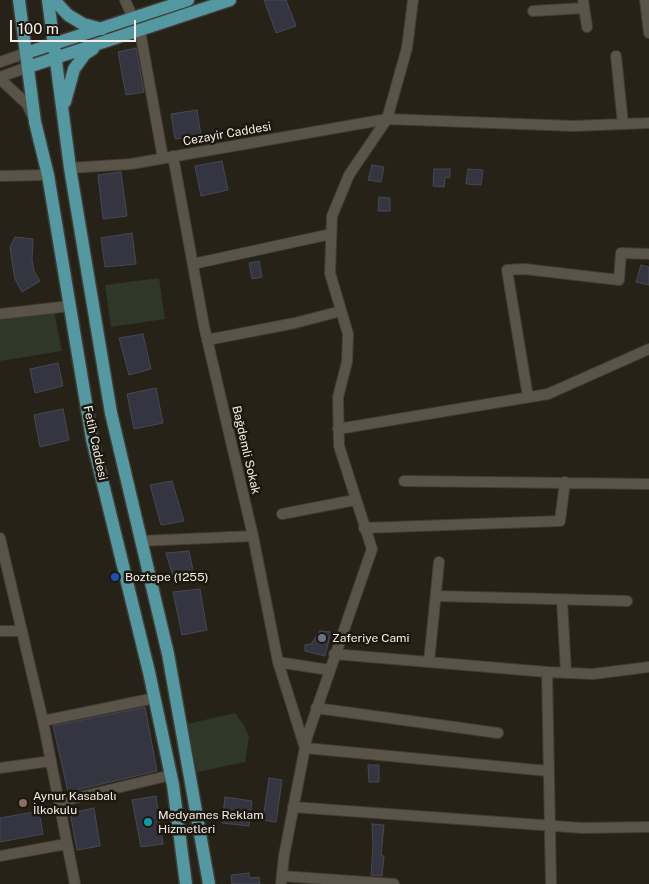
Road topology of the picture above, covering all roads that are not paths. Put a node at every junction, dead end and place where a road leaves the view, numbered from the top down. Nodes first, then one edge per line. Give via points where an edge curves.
1 (18, 0) edge
2 (48, 0) edge
3 (54, 0) edge
4 (125, 0) edge
5 (188, 0) edge
6 (230, 0) edge
7 (413, 0) edge
8 (645, 0) edge
9 (584, 4) edge
10 (533, 12) dead end
11 (133, 18) junction
12 (587, 27) dead end
13 (102, 29) junction
14 (140, 30) junction
15 (649, 33) edge
16 (104, 42) junction
17 (53, 44) junction
18 (26, 54) junction
19 (616, 56) dead end
20 (55, 58) junction
21 (0, 62) edge
22 (28, 67) junction
23 (0, 78) edge
24 (63, 117) junction
25 (387, 119) junction
26 (35, 122) junction
27 (649, 123) edge
28 (622, 124) junction
29 (168, 157) junction
30 (70, 168) junction
31 (48, 175) junction
32 (0, 176) edge
33 (331, 234) junction
34 (649, 254) edge
35 (193, 264) junction
36 (70, 306) junction
37 (341, 311) junction
38 (0, 314) edge
39 (207, 340) junction
40 (649, 349) edge
41 (528, 397) junction
42 (338, 429) junction
43 (404, 481) dead end
44 (565, 482) junction
45 (649, 484) edge
46 (355, 500) junction
47 (282, 514) dead end
48 (364, 528) junction
49 (254, 536) junction
50 (0, 538) edge
51 (140, 541) junction
52 (439, 562) dead end
53 (436, 596) junction
54 (562, 600) junction
55 (627, 601) dead end
56 (0, 631) edge
57 (22, 631) junction
58 (334, 654) junction
59 (278, 662) junction
60 (429, 662) junction
61 (649, 668) edge
62 (329, 670) junction
63 (546, 672) junction
64 (566, 673) junction
65 (155, 698) junction
66 (316, 708) junction
67 (43, 722) junction
68 (498, 733) dead end
69 (305, 748) junction
70 (51, 760) junction
71 (0, 768) edge
72 (548, 771) junction
73 (171, 774) junction
74 (59, 802) junction
75 (293, 807) junction
76 (549, 825) junction
77 (649, 828) edge
78 (66, 844) junction
79 (0, 856) edge
80 (281, 880) edge
81 (75, 884) edge
82 (186, 884) edge
83 (209, 884) edge
84 (394, 884) edge
85 (551, 884) edge

1 - 18 main road, Fetih Caddesi
2 - 17 main road, Fetih Caddesi
3 - 13 main road via 68,15 83,24
4 - 11 street
5 - 11 main road
6 - 14 main road
7 - 25 street via 407,48
8 - 15 street
9 - 10 street
9 - 12 street
11 - 13 main road
13 - 17 main road
14 - 16 main road
14 - 29 street, Bağdemli Sokak
16 - 20 main road
16 - 24 main road via 85,54 74,69
17 - 18 main road
17 - 20 main road, Fetih Caddesi
18 - 21 street
18 - 22 main road, Fetih Caddesi
19 - 28 street
20 - 22 main road
20 - 24 main road, Fetih Caddesi
22 - 23 street
22 - 26 main road, Fetih Caddesi
23 - 26 street via 27,104
24 - 30 main road, Fetih Caddesi
25 - 28 street, Cezayir Caddesi via 574,126
25 - 29 street, Cezayir Caddesi
25 - 33 street via 349,175 332,216
26 - 31 main road, Fetih Caddesi
27 - 28 street, Cezayir Caddesi
29 - 30 street, Cezayir Caddesi via 131,164
29 - 35 street, Bağdemli Sokak
30 - 51 main road, Fetih Caddesi via 111,413
31 - 32 street
31 - 36 main road, Fetih Caddesi
33 - 35 street
33 - 37 street via 330,273
34 - 41 street via 621,253 619,280 524,269 506,270
35 - 39 street, Bağdemli Sokak
36 - 38 street
36 - 65 main road, Fetih Caddesi via 92,439
37 - 39 street
37 - 42 street via 348,334 347,362 338,396
39 - 49 street, Bağdemli Sokak
40 - 41 street via 548,394
41 - 42 street
42 - 46 street via 339,446
43 - 44 street
44 - 45 street
44 - 48 street via 560,522
46 - 47 street
46 - 48 street
48 - 58 street via 372,549
49 - 51 street
49 - 59 street, Bağdemli Sokak
50 - 57 street
51 - 83 main road, Fetih Caddesi via 179,710
52 - 53 street
53 - 54 street
53 - 60 street
54 - 55 street
54 - 64 street
56 - 57 street
57 - 67 street
58 - 60 street
58 - 62 street
59 - 62 street
59 - 69 street, Bağdemli Sokak
60 - 63 street
61 - 64 street via 592,674
62 - 66 street
63 - 64 street
63 - 72 street
65 - 67 street
65 - 73 main road, Fetih Caddesi
66 - 68 street
66 - 69 street
67 - 70 street
69 - 72 street
69 - 75 street
70 - 71 street
70 - 74 street
72 - 76 street
73 - 74 street
73 - 82 main road, Fetih Caddesi
74 - 78 street
75 - 76 street
75 - 80 street
76 - 77 street
76 - 85 street
78 - 79 street
78 - 81 street
80 - 84 street

